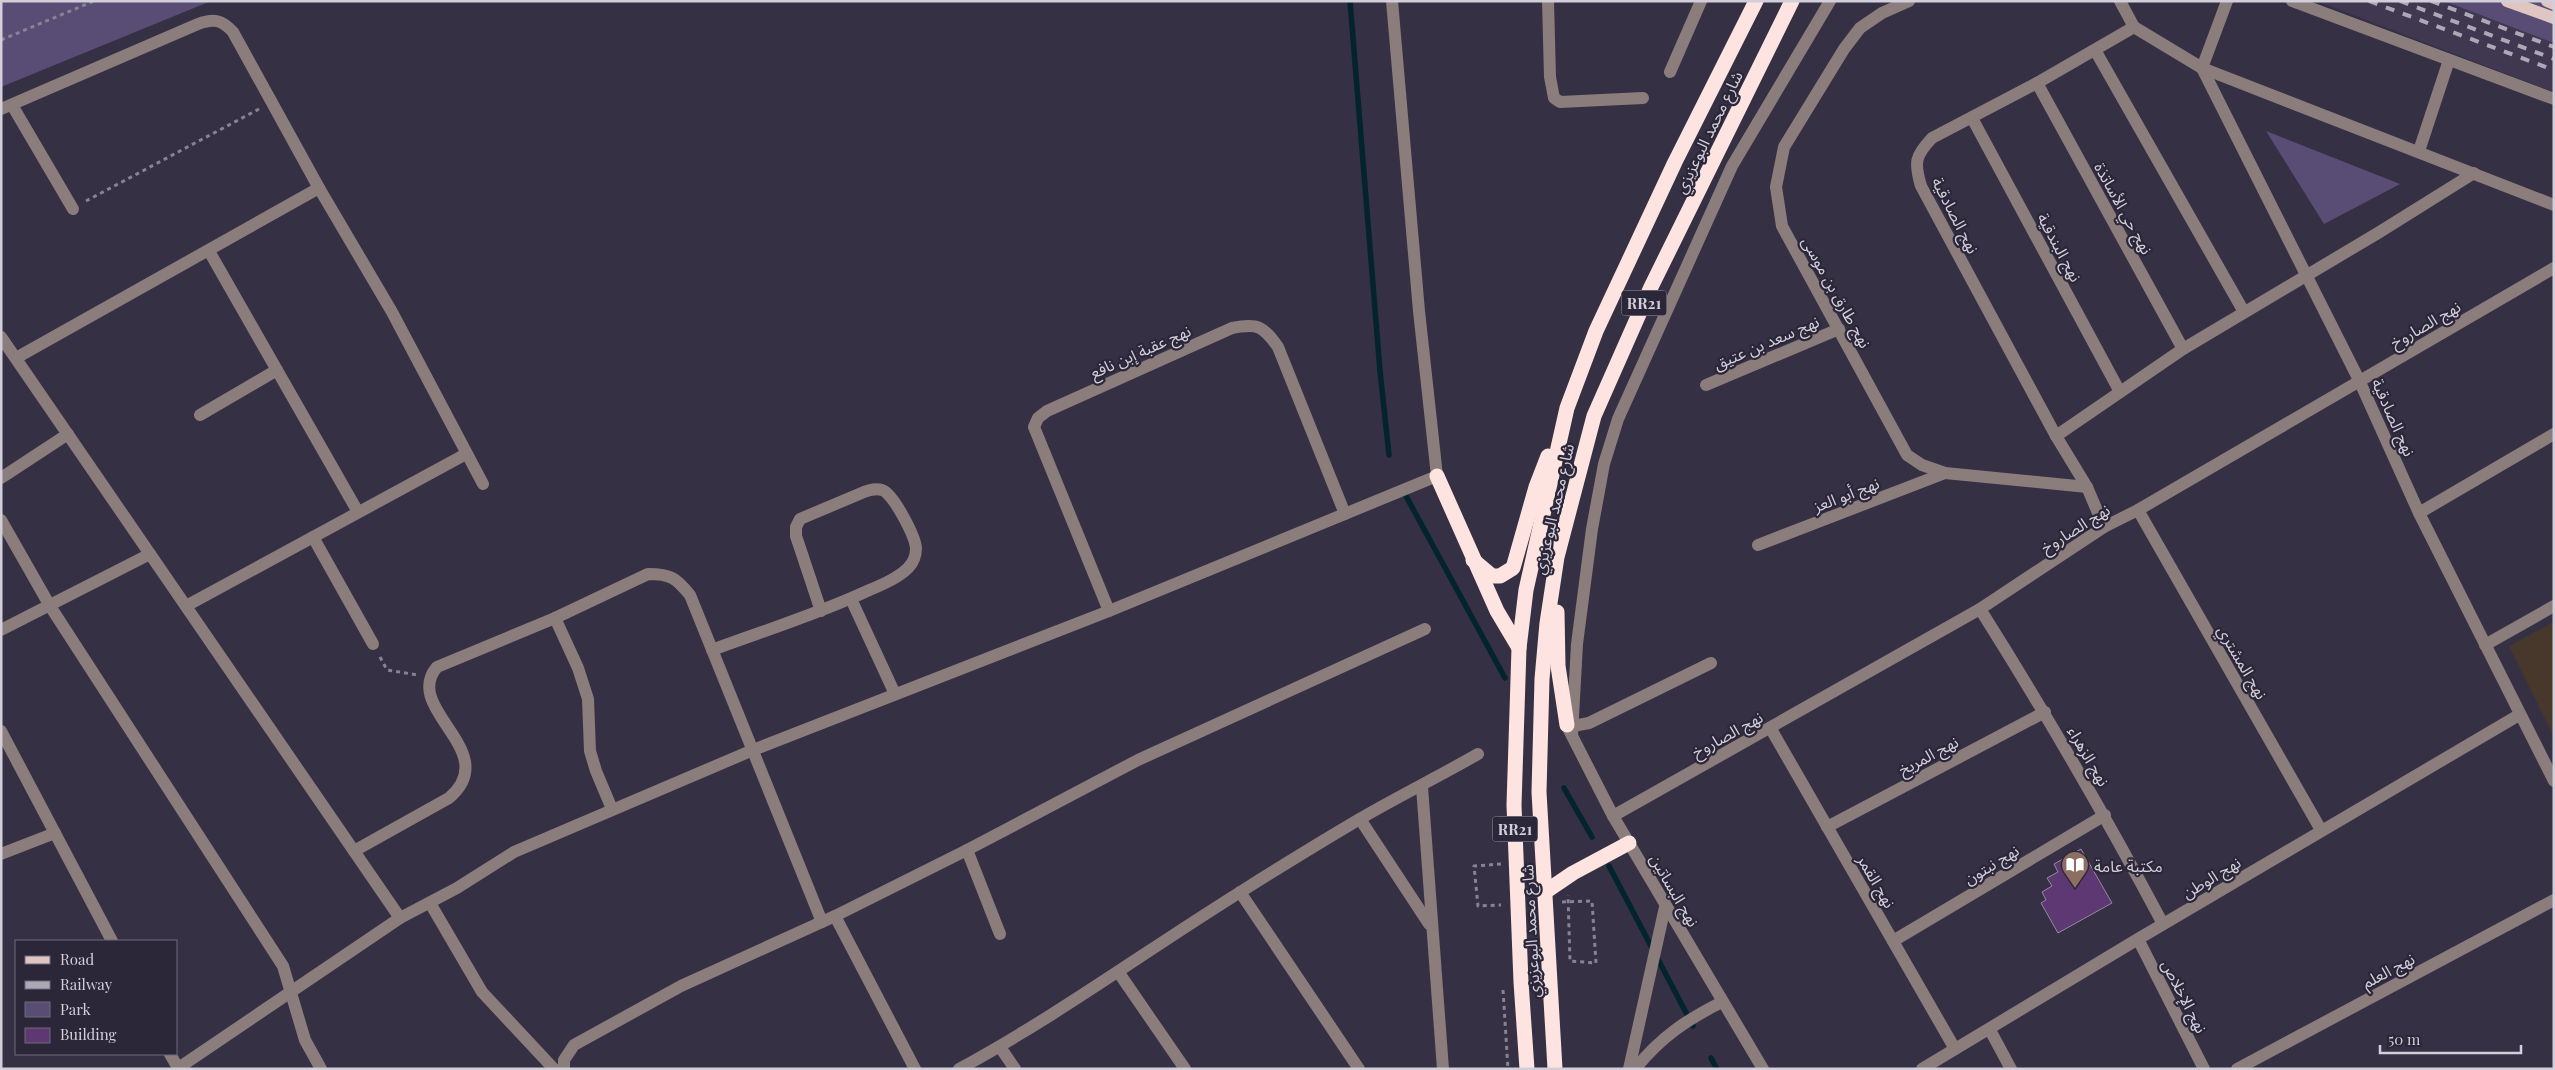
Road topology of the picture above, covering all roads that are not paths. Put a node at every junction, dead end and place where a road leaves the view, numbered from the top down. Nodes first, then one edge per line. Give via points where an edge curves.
1 (1392, 1) edge
2 (1548, 1) edge
3 (1701, 1) edge
4 (1756, 1) edge
5 (1792, 1) edge
6 (1830, 1) edge
7 (1909, 1) edge
8 (2120, 1) edge
9 (2227, 1) edge
10 (2292, 1) edge
11 (2507, 1) edge
12 (2547, 1) edge
13 (2554, 4) edge
14 (2554, 18) edge
15 (2134, 27) junction
16 (2095, 50) junction
17 (2449, 60) junction
18 (2202, 68) junction
19 (1670, 72) dead end
20 (2037, 83) junction
21 (1643, 98) dead end
22 (2554, 99) edge
23 (7, 107) edge
24 (1972, 118) junction
25 (2419, 151) junction
26 (2474, 173) junction
27 (319, 188) junction
28 (2554, 205) edge
29 (73, 208) road end
30 (209, 251) junction
31 (2554, 268) edge
32 (2306, 274) junction
33 (2244, 312) junction
34 (1839, 328) junction
35 (1, 337) edge
36 (2184, 349) junction
37 (16, 358) junction
38 (277, 370) junction
39 (2359, 380) junction
40 (1706, 385) dead end
41 (2120, 392) junction
42 (1567, 408) junction
43 (200, 415) dead end
44 (68, 434) junction
45 (2554, 434) edge
46 (2056, 436) junction
47 (466, 454) junction
48 (1945, 473) junction
49 (1437, 476) junction
50 (1, 478) edge
51 (484, 484) dead end
52 (2088, 488) junction
53 (2138, 510) junction
54 (358, 512) junction
55 (2419, 513) junction
56 (1345, 514) junction
57 (1, 520) edge
58 (2104, 527) junction
59 (313, 537) junction
60 (1758, 545) dead end
61 (150, 554) junction
62 (1557, 556) junction
63 (1473, 560) junction
64 (851, 599) junction
65 (50, 606) junction
66 (186, 606) junction
67 (2554, 606) edge
68 (1980, 609) junction
69 (821, 611) junction
70 (1109, 611) junction
71 (555, 618) junction
72 (1425, 629) dead end
73 (1, 630) edge
74 (373, 644) road end
75 (2485, 645) junction
76 (1519, 648) junction
77 (712, 650) junction
78 (1711, 663) dead end
79 (895, 694) junction
80 (2044, 712) junction
81 (2519, 716) junction
82 (1570, 729) junction
83 (1770, 729) junction
84 (1, 731) edge
85 (753, 750) junction
86 (1478, 754) dead end
87 (2554, 781) edge
88 (1422, 787) junction
89 (612, 809) junction
90 (2105, 815) junction
91 (1613, 816) junction
92 (1360, 819) junction
93 (1827, 827) junction
94 (2321, 830) junction
95 (55, 833) junction
96 (1629, 843) junction
97 (967, 850) junction
98 (354, 851) junction
99 (1, 854) edge
100 (1240, 892) junction
101 (1545, 892) junction
102 (2554, 900) edge
103 (430, 903) junction
104 (1665, 907) junction
105 (835, 916) junction
106 (400, 918) junction
107 (822, 922) junction
108 (2163, 924) junction
109 (1431, 926) junction
110 (1000, 934) dead end
111 (2138, 939) junction
112 (111, 940) edge
113 (1893, 941) junction
114 (1119, 973) junction
115 (292, 991) junction
116 (1722, 1002) junction
117 (1990, 1030) junction
118 (1000, 1046) junction
119 (1955, 1049) junction
120 (170, 1055) edge
121 (177, 1068) edge
122 (320, 1069) edge
123 (554, 1069) edge
124 (564, 1069) edge
125 (915, 1069) edge
126 (959, 1069) edge
127 (1015, 1069) edge
128 (1185, 1069) edge
129 (1359, 1069) edge
130 (1443, 1069) edge
131 (1527, 1069) edge
132 (1555, 1069) edge
133 (1629, 1069) edge
134 (1635, 1069) edge
135 (1763, 1069) edge
136 (1922, 1069) edge
137 (2011, 1069) edge
138 (2204, 1069) edge
139 (2237, 1069) edge

1 - 49 street
2 - 21 street via 1550,77 1554,98 1560,102
3 - 19 street
4 - 42 highway, شارع محمد البوعزيزي / RR21 via 1634,247 1596,331
5 - 62 highway, شارع محمد البوعزيزي / RR21 via 1650,287 1594,416
6 - 82 street via 1732,166 1618,419 1604,464 1592,529
7 - 34 street, نهج طارق بن موسى via 1882,13 1860,28 1784,147 1776,188 1782,226
8 - 15 street
9 - 18 street
10 - 17 street
11 - 14 main road
12 - 13 main road
15 - 16 street, نهج الصادقية
15 - 18 street
16 - 20 street, نهج الصادقية
16 - 33 street
17 - 22 street
17 - 25 street
18 - 25 street
18 - 32 street, نهج الصادقية
20 - 24 street, نهج الصادقية
20 - 36 street, نهج حي الأساتذة
23 - 27 street via 212,19 225,23 233,32
23 - 29 street
24 - 41 street, نهج البندقية
24 - 46 street, نهج الصادقية via 1932,138 1919,151 1916,166 1921,186
25 - 26 street
26 - 28 street
26 - 32 street
27 - 30 street
27 - 47 street via 392,312
30 - 37 street
30 - 38 street
31 - 39 street, نهج الصاروخ
32 - 33 street
32 - 39 street, نهج الصادقية
33 - 36 street
34 - 40 street, نهج سعد بن عتيق
34 - 48 street, نهج طارق بن موسى via 1907,455 1922,466
35 - 37 street
36 - 41 street
37 - 44 street
38 - 43 street
38 - 54 street
39 - 53 street, نهج الصاروخ
39 - 55 street, نهج الصادقية
41 - 46 street
42 - 63 highway via 1536,487 1513,568 1500,576 1492,576
42 - 76 highway, شارع محمد البوعزيزي / RR21 via 1526,590
44 - 50 street
44 - 61 street
45 - 55 street
46 - 52 street, نهج الصادقية
47 - 51 street
47 - 54 street
48 - 52 street, نهج طارق بن موسى
48 - 60 street, نهج أبو العز
49 - 56 street
49 - 63 highway
52 - 58 street, نهج الصادقية
53 - 58 street, نهج الصاروخ
53 - 94 street, نهج المشتري
54 - 59 street
55 - 75 street, نهج الصادقية
56 - 70 street
56 - 70 street, نهج عقبة إبن نافع via 1278,347 1266,331 1252,324 1232,328 1048,411 1038,418 1034,426
57 - 65 street
58 - 68 street, نهج الصاروخ
59 - 66 street
59 - 74 street
61 - 65 street
61 - 66 street
62 - 82 highway via 1558,666
62 - 101 highway, شارع محمد البوعزيزي / RR21 via 1542,688 1539,792
63 - 76 highway
64 - 69 street
64 - 69 street via 908,568 915,557 916,546 912,536 891,496 883,490 864,492 800,518 796,536
64 - 79 street
65 - 73 street
65 - 115 street via 269,942
66 - 98 street
67 - 75 street
68 - 80 street, نهج الزهراء
68 - 83 street, نهج الصاروخ
69 - 77 street
70 - 79 street
71 - 77 street via 648,574 662,574 676,578 690,594
71 - 89 street via 588,699 590,751
71 - 98 street via 437,667 429,677 428,687 434,704 462,751 466,779 449,798
72 - 97 street via 1138,760
75 - 81 street, نهج الصادقية
76 - 131 highway, شارع محمد البوعزيزي / RR21 via 1514,805
77 - 85 street
78 - 82 street via 1589,723
79 - 85 street
80 - 90 street, نهج الزهراء
80 - 93 street, نهج المريخ
81 - 87 street, نهج الصادقية
81 - 94 street, نهج الوطن
82 - 91 street, نهج البساتين
83 - 91 street, نهج الصاروخ
83 - 93 street, نهج القمر
84 - 95 street
85 - 89 street
85 - 107 street
86 - 88 street
88 - 92 street
88 - 109 street
89 - 103 street via 514,852
90 - 108 street, نهج الزهراء
90 - 113 street, نهج نبتون
91 - 96 street, نهج البساتين
92 - 100 street
92 - 109 street
93 - 113 street, نهج القمر
94 - 108 street, نهج الوطن
95 - 99 street
95 - 112 street
96 - 101 highway
96 - 104 street, نهج البساتين
97 - 105 street
97 - 110 street
98 - 106 street
100 - 114 street
100 - 129 street
101 - 132 highway, شارع محمد البوعزيزي / RR21
102 - 139 street, نهج العلم
103 - 106 street
103 - 123 street via 482,992
104 - 116 street, نهج البساتين
104 - 133 street
105 - 107 street
105 - 125 street
106 - 115 street
107 - 124 street via 681,986 574,1045 564,1060
108 - 111 street, نهج الوطن
109 - 130 street
111 - 117 street, نهج الوطن
111 - 138 street, نهج الإخلاص
113 - 119 street, نهج القمر
114 - 118 street
114 - 128 street
115 - 121 street
115 - 122 street via 305,1040
116 - 134 street via 1681,1024 1655,1045
116 - 135 street, نهج البساتين
117 - 119 street, نهج الوطن
117 - 137 street
118 - 126 street
118 - 127 street
119 - 136 street, نهج الوطن
120 - 121 street

